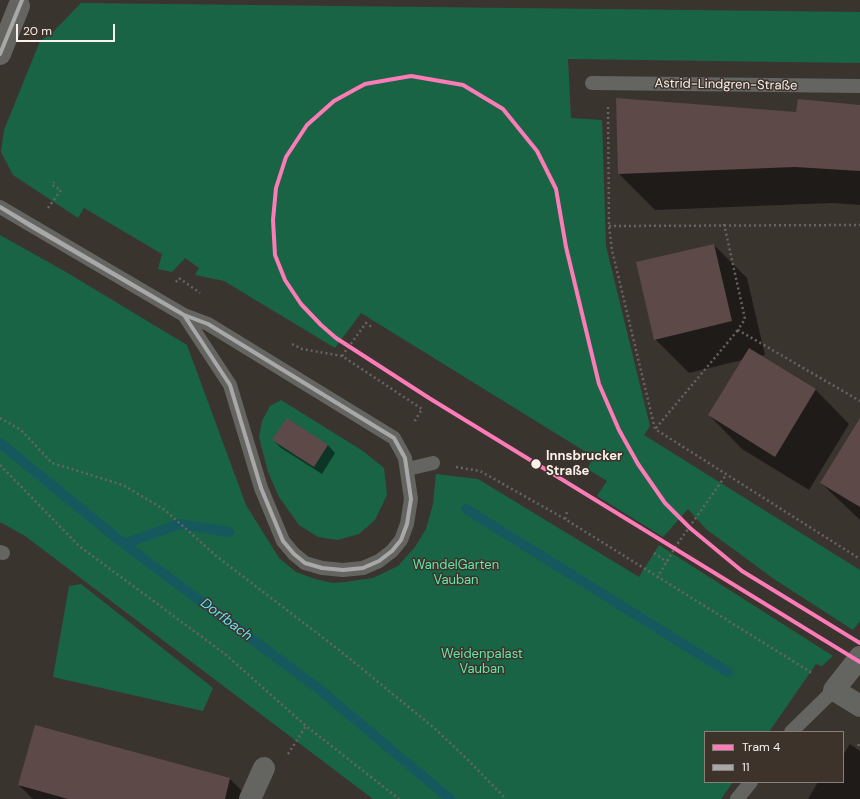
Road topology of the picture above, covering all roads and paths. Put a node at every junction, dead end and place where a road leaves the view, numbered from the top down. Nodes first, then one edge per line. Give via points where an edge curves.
1 (19, 6) dead end
2 (0, 54) edge
3 (592, 83) dead end
4 (608, 84) junction
5 (860, 86) edge
6 (54, 182) dead end
7 (0, 207) edge
8 (724, 224) junction
9 (860, 225) edge
10 (609, 226) junction
11 (34, 228) junction
12 (204, 296) dead end
13 (164, 304) junction
14 (184, 315) junction
15 (373, 328) dead end
16 (738, 330) junction
17 (289, 343) dead end
18 (342, 356) junction
19 (860, 401) edge
20 (0, 418) edge
21 (655, 429) junction
22 (410, 430) dead end
23 (433, 463) joint
24 (0, 465) edge
25 (408, 469) junction
26 (726, 475) junction
27 (567, 512) dead end
28 (565, 519) junction
29 (654, 553) dead end
30 (860, 559) edge
31 (667, 562) junction
32 (657, 578) junction
33 (860, 657) edge
34 (834, 690) junction
35 (860, 706) edge
36 (792, 731) edge
37 (860, 742) edge
38 (858, 746) dead end
39 (264, 768) dead end
40 (750, 783) edge
41 (250, 799) edge
42 (399, 799) edge
43 (506, 799) edge
44 (737, 799) edge

1 - 2 street
3 - 4 lane, Astrid-Lindgren-Straße
4 - 5 lane, Astrid-Lindgren-Straße
4 - 10 path
6 - 11 path via 52,185 61,190
7 - 11 lane
8 - 9 path
8 - 10 path
8 - 16 path via 745,319
10 - 21 path via 612,250
11 - 13 lane
12 - 13 path via 179,278
13 - 14 lane
14 - 25 lane via 208,324 394,438
14 - 25 lane via 230,386 260,488 273,521 283,541 305,563 336,570 356,568 379,560 392,551 401,540 407,524 411,500
15 - 18 path via 366,323
16 - 19 path
16 - 21 path
17 - 18 path via 302,349
18 - 22 path via 422,409
20 - 43 path via 21,430 52,463 123,485 165,510 215,555 339,650 432,727 466,757
21 - 26 path
23 - 25 lane
23 - 28 path via 480,471
24 - 42 path via 79,546 225,654 306,726
26 - 30 path
26 - 31 path
27 - 28 path
28 - 32 path
29 - 31 path
31 - 32 path
32 - 34 path
33 - 34 street
34 - 35 street
34 - 36 lane
37 - 38 path
39 - 41 street
40 - 44 lane

